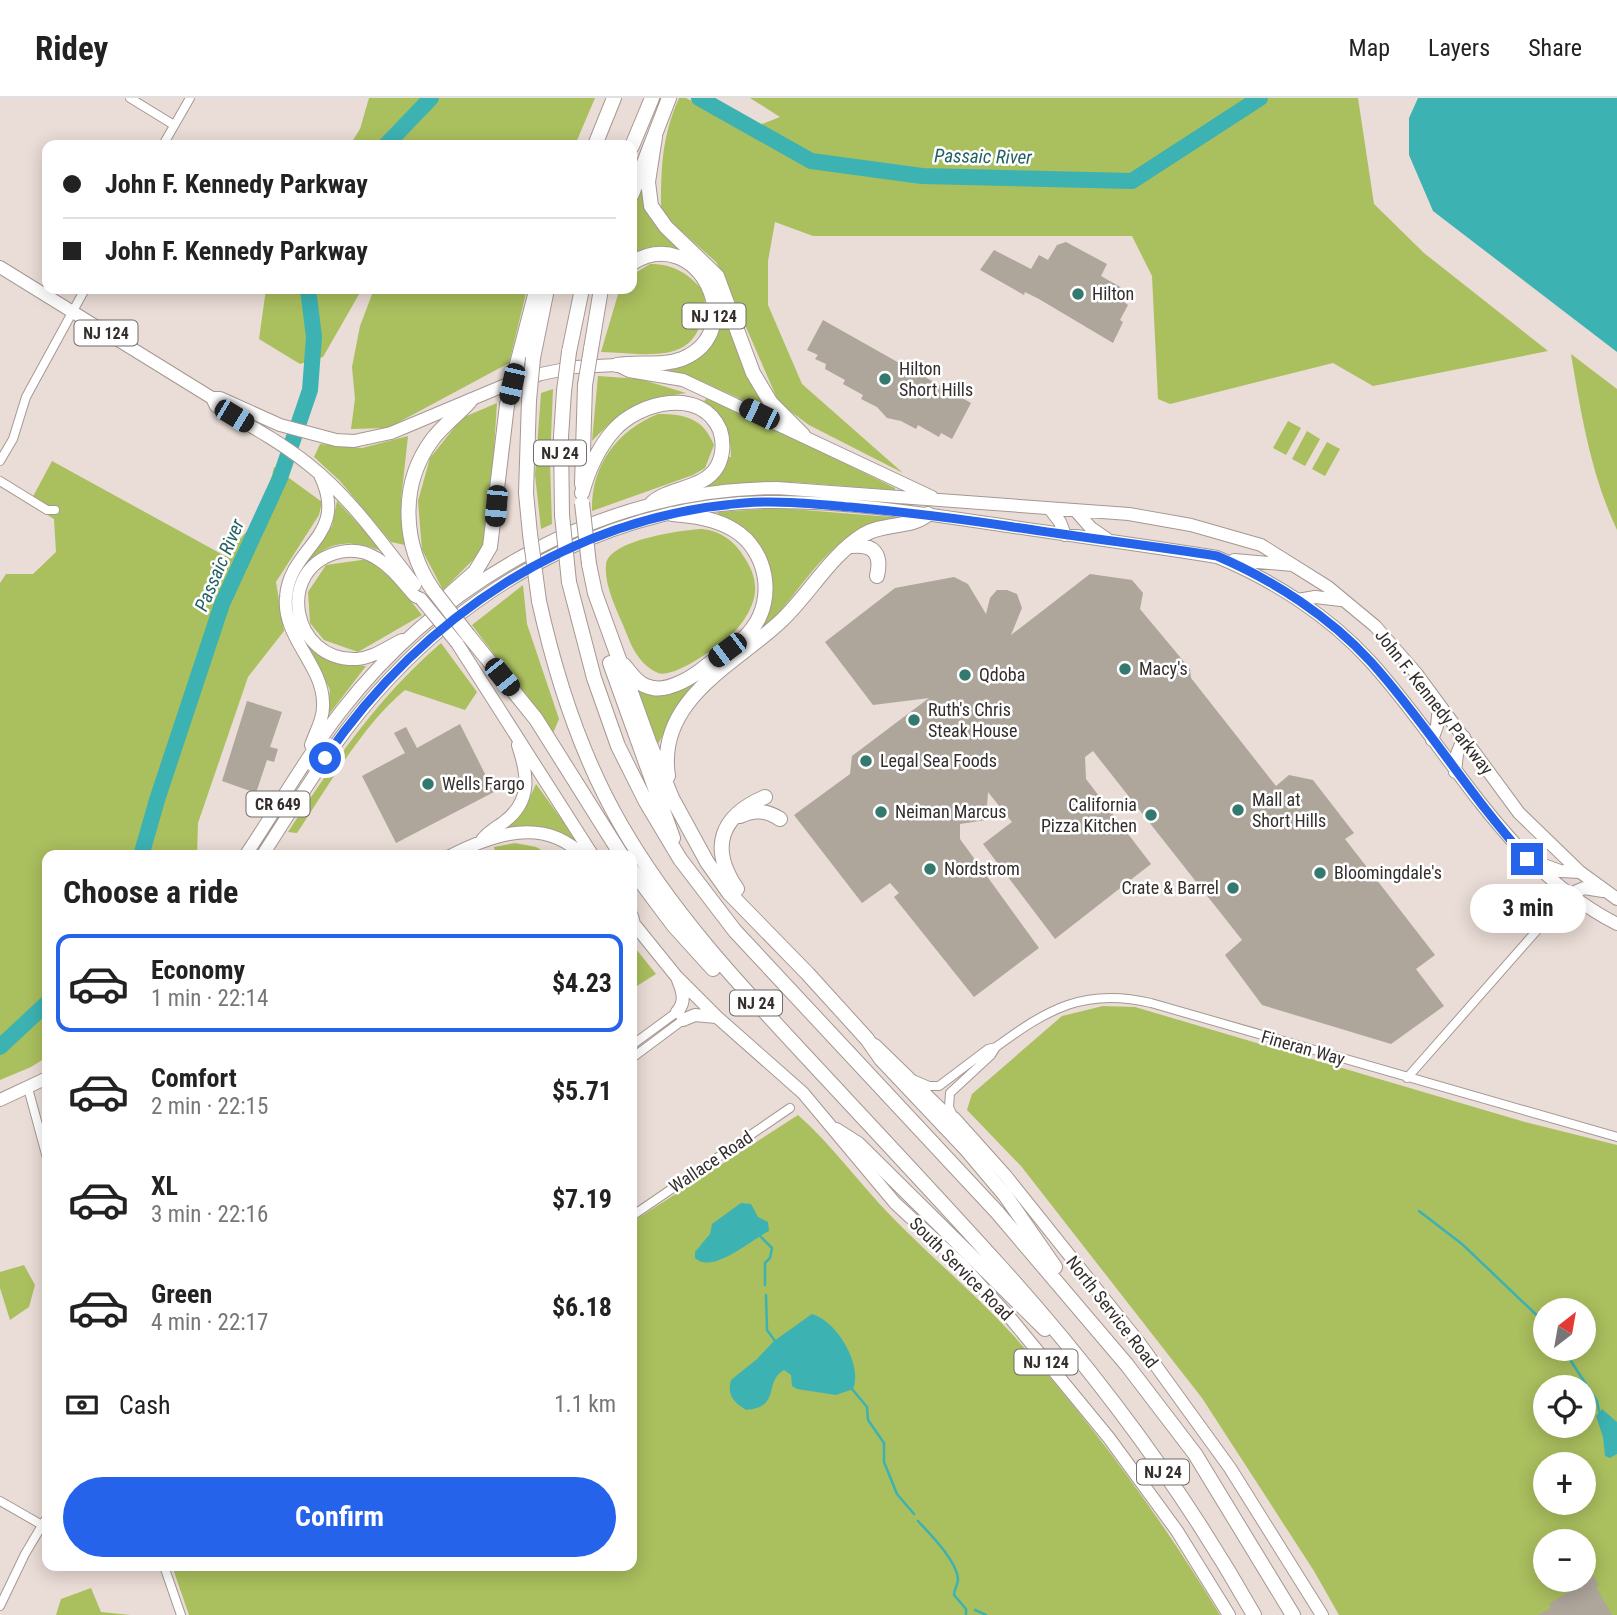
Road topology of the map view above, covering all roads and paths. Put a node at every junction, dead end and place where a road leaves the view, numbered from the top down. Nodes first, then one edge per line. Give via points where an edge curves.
1 (130, 98) edge
2 (190, 98) edge
3 (614, 98) edge
4 (652, 98) edge
5 (669, 98) edge
6 (174, 125) junction
7 (655, 137) junction
8 (166, 140) edge
9 (597, 140) edge
10 (634, 140) edge
11 (637, 182) edge
12 (637, 262) edge
13 (0, 267) edge
14 (42, 294) edge
15 (42, 294) edge
16 (82, 294) edge
17 (536, 294) edge
18 (546, 294) edge
19 (581, 294) edge
20 (600, 294) edge
21 (608, 294) edge
22 (72, 313) junction
23 (595, 327) junction
24 (617, 365) junction
25 (212, 398) junction
26 (470, 401) junction
27 (803, 435) junction
28 (0, 461) edge
29 (320, 475) junction
30 (0, 481) edge
31 (582, 498) junction
32 (941, 502) junction
33 (652, 503) junction
34 (1050, 509) junction
35 (55, 510) dead end
36 (1076, 511) junction
37 (671, 514) junction
38 (928, 514) junction
39 (1065, 535) junction
40 (1110, 541) junction
41 (852, 546) junction
42 (1217, 556) junction
43 (1297, 565) junction
44 (877, 576) dead end
45 (595, 593) junction
46 (427, 594) junction
47 (1298, 600) junction
48 (1345, 601) junction
49 (449, 606) junction
50 (412, 636) junction
51 (463, 639) junction
52 (618, 657) junction
53 (1439, 706) junction
54 (514, 736) junction
55 (1464, 737) junction
56 (1432, 740) junction
57 (306, 760) junction
58 (1455, 772) junction
59 (765, 797) dead end
60 (672, 798) junction
61 (780, 819) dead end
62 (727, 826) junction
63 (482, 840) junction
64 (252, 850) edge
65 (266, 850) edge
66 (462, 850) edge
67 (576, 850) edge
68 (589, 850) edge
69 (618, 850) edge
70 (636, 850) edge
71 (637, 852) edge
72 (680, 859) junction
73 (1527, 859) junction
74 (1580, 872) junction
75 (637, 876) edge
76 (1604, 891) junction
77 (1569, 895) junction
78 (1617, 899) edge
79 (760, 922) junction
80 (1617, 924) edge
81 (637, 926) edge
82 (676, 976) junction
83 (680, 1016) junction
84 (716, 1017) junction
85 (867, 1039) junction
86 (637, 1042) edge
87 (792, 1042) junction
88 (996, 1047) junction
89 (637, 1054) edge
90 (1407, 1078) junction
91 (912, 1079) junction
92 (42, 1081) edge
93 (28, 1088) junction
94 (0, 1100) edge
95 (790, 1108) dead end
96 (954, 1118) junction
97 (836, 1130) junction
98 (1617, 1137) edge
99 (42, 1140) edge
100 (637, 1213) edge
101 (1079, 1307) junction
102 (1068, 1346) junction
103 (0, 1501) edge
104 (42, 1525) joint
105 (166, 1571) edge
106 (0, 1606) edge
107 (181, 1615) edge
108 (1229, 1615) edge
109 (1254, 1615) edge
110 (1294, 1615) edge
111 (1322, 1615) edge

1 - 6 street
2 - 6 street
3 - 9 highway
4 - 10 highway
5 - 7 highway
6 - 8 street
7 - 11 highway
7 - 27 highway via 648,182 650,206 717,276 753,373 771,403
12 - 24 highway, NJ 124 via 655,255 685,261 705,278 715,313 707,337 688,356 661,364
13 - 15 main road, NJ 124
14 - 22 main road, NJ 124
16 - 22 street
17 - 49 highway, bridge via 507,405 491,547 475,572 450,594
18 - 70 highway, NJ 24, bridge via 533,358 526,493 539,601 572,718 597,779
19 - 72 highway, NJ 24, bridge via 569,352 561,437 569,582 613,733
20 - 23 highway
21 - 23 highway
22 - 25 main road, NJ 124
22 - 28 street via 26,397 13,439
23 - 31 highway, bridge via 585,385
24 - 26 main road, NJ 124 via 541,374
24 - 27 main road via 683,380
25 - 26 main road, NJ 124 via 281,425 345,441 391,433
25 - 29 main road, NJ 124 via 216,406 271,438
26 - 46 highway via 430,444 412,486 408,510 412,546
27 - 32 main road
29 - 46 main road, NJ 124 via 419,591
29 - 57 main road via 329,499 329,516 294,572 285,600 293,635 323,700
30 - 35 street via 47,510
31 - 33 highway via 591,467 607,439 632,415 668,403 702,410 712,417 722,436 717,466 702,480 662,494
31 - 45 highway, bridge
32 - 33 main road, John F. Kennedy Parkway / CR 649 via 761,488
32 - 34 main road, John F. Kennedy Parkway / CR 649
33 - 49 main road, John F. Kennedy Parkway / CR 649 via 605,517 520,556
34 - 36 main road, John F. Kennedy Parkway / CR 649
34 - 39 main road
36 - 40 main road
36 - 43 main road, John F. Kennedy Parkway / CR 649 via 1191,525 1261,545
37 - 38 main road, John F. Kennedy Parkway / CR 649 via 767,502
37 - 52 highway via 709,519 741,535 764,571 763,608 743,639 672,685 645,686
37 - 65 main road, John F. Kennedy Parkway / CR 649 via 625,526 542,559 436,634 351,722
38 - 39 main road, John F. Kennedy Parkway / CR 649
38 - 41 highway via 919,522 877,528
39 - 40 main road, John F. Kennedy Parkway / CR 649
40 - 42 main road, John F. Kennedy Parkway / CR 649
41 - 44 highway via 869,546 877,553
41 - 60 highway via 782,621 709,678 682,711 667,743
42 - 43 main road via 1264,565
42 - 47 main road, John F. Kennedy Parkway / CR 649
43 - 48 main road, John F. Kennedy Parkway / CR 649
45 - 52 highway
45 - 72 highway via 595,610 613,671
46 - 50 main road via 415,596 385,564 352,550 321,560 299,590 302,624 315,644 328,653 364,658
46 - 51 highway, bridge
47 - 48 main road
47 - 56 main road, John F. Kennedy Parkway / CR 649 via 1370,660
48 - 53 main road, John F. Kennedy Parkway / CR 649 via 1375,626
49 - 50 main road, John F. Kennedy Parkway / CR 649
50 - 57 main road, John F. Kennedy Parkway / CR 649 via 343,709
51 - 54 main road
51 - 69 highway via 536,719
52 - 60 highway
53 - 55 main road, John F. Kennedy Parkway / CR 649
53 - 56 main road
54 - 63 main road via 526,772 524,798
54 - 68 main road via 527,749
55 - 58 main road
55 - 74 main road, John F. Kennedy Parkway / CR 649 via 1519,813
56 - 58 main road, John F. Kennedy Parkway / CR 649
57 - 64 main road, John F. Kennedy Parkway / CR 649
58 - 73 main road, John F. Kennedy Parkway / CR 649
59 - 62 highway via 737,812
60 - 79 highway via 729,893
61 - 62 highway via 752,811
62 - 79 highway via 721,845 723,865
63 - 66 main road
63 - 67 main road via 539,831
71 - 87 highway, NJ 24, bridge via 690,929
72 - 101 highway, NJ 24 via 742,939 997,1212
73 - 74 main road via 1560,871
73 - 77 main road, John F. Kennedy Parkway / CR 649
74 - 76 main road, John F. Kennedy Parkway / CR 649
75 - 87 highway via 699,955
76 - 77 main road via 1584,888
76 - 78 main road, John F. Kennedy Parkway / CR 649
77 - 80 main road, John F. Kennedy Parkway / CR 649
77 - 90 street
79 - 85 highway
81 - 82 main road, NJ 124
82 - 83 main road via 683,991
82 - 84 main road, NJ 124
83 - 84 main road
83 - 86 street
83 - 89 street
84 - 97 main road, NJ 124 via 803,1093
85 - 91 main road, North Service Road
85 - 101 highway via 1005,1195
87 - 102 highway, NJ 24
88 - 90 street, Fineran Way via 1047,1013 1119,996
88 - 91 street, Fineran Way via 939,1086
88 - 96 street, Fineran Way via 950,1093
90 - 98 street, Fineran Way
91 - 96 main road, North Service Road
92 - 93 main road
93 - 94 main road
93 - 99 street
95 - 100 street, Wallace Road
96 - 111 main road, North Service Road via 1138,1341 1230,1468
97 - 102 highway via 858,1144 1037,1323
97 - 108 main road, South Service Road / NJ 124 via 895,1203 963,1266 1012,1321 1109,1438 1177,1531
101 - 110 highway, NJ 24 via 1195,1454
102 - 109 highway, NJ 24 via 1159,1465
103 - 104 street
104 - 106 street
105 - 107 street

